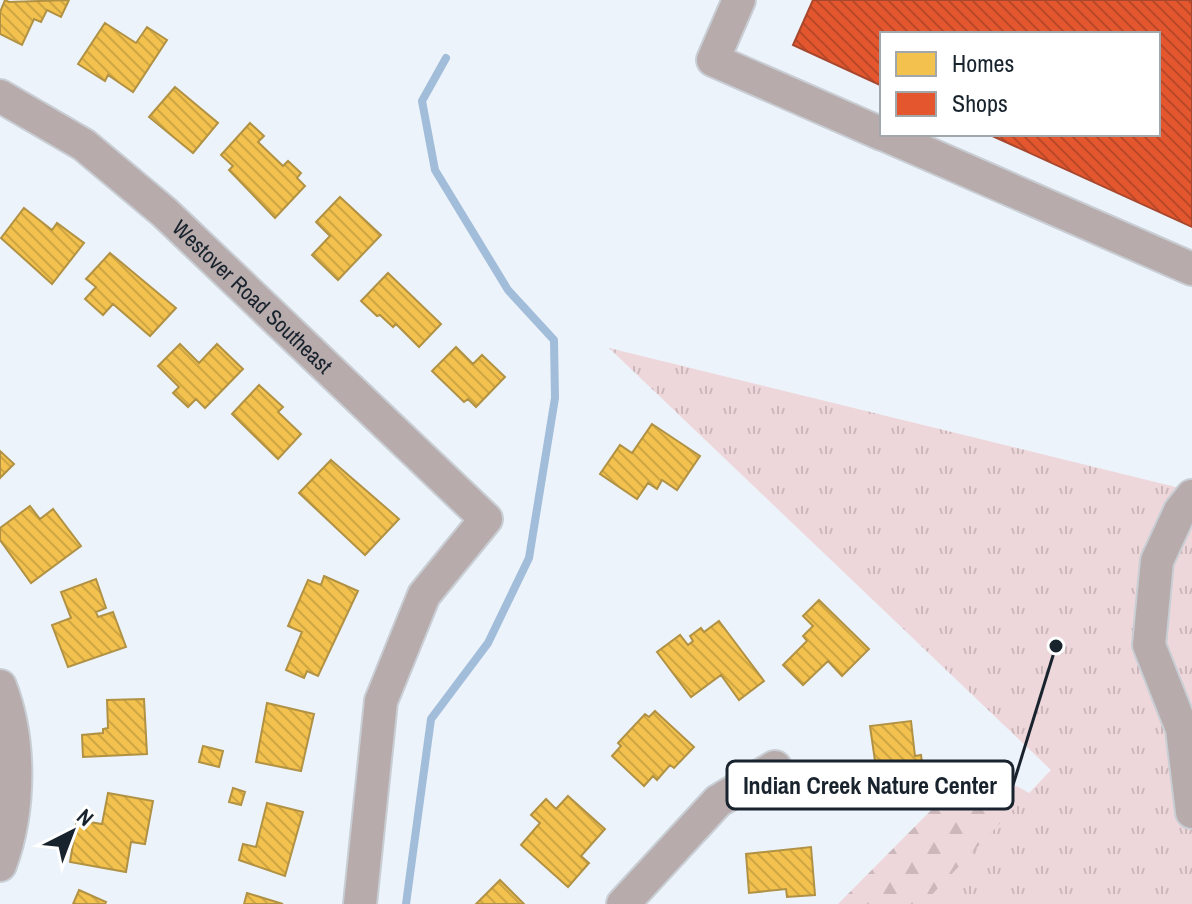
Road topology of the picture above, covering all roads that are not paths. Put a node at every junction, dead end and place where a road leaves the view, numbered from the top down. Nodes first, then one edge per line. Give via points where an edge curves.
1 (739, 0) edge
2 (0, 96) edge
3 (880, 133) edge
4 (887, 136) edge
5 (1192, 269) edge
6 (1192, 496) edge
7 (0, 686) edge
8 (775, 767) dead end
9 (1192, 812) edge
10 (0, 865) edge
11 (360, 904) edge
12 (623, 904) edge

1 - 3 street via 713,60
2 - 11 street, Westover Road Southeast via 84,145 164,212 486,519 424,595 381,701
4 - 5 street
6 - 9 street via 1157,561 1149,645 1182,729
7 - 10 street via 13,753 14,812
8 - 12 street via 718,801

